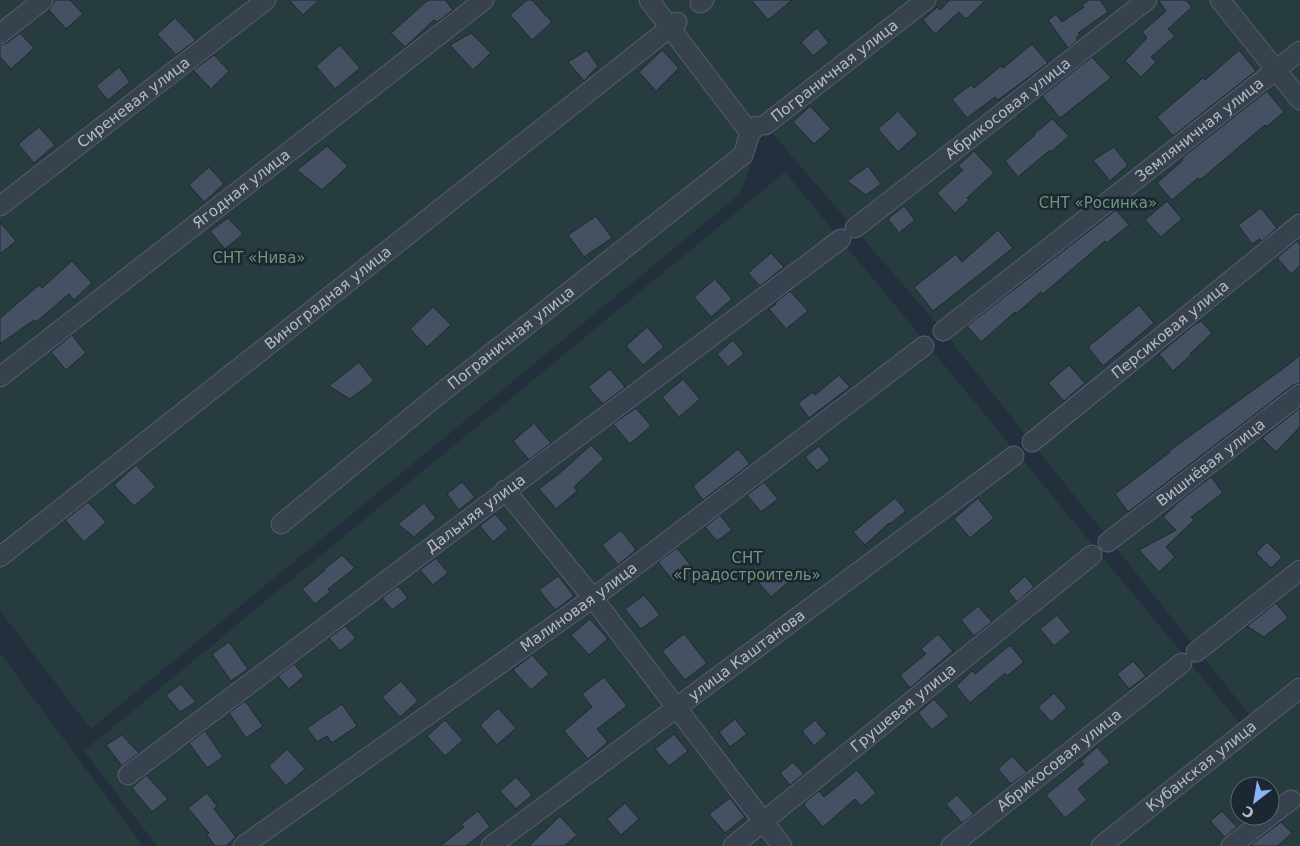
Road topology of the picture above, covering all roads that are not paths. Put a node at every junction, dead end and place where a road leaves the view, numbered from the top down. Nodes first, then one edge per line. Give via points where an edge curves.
1 (43, 0) edge
2 (266, 0) edge
3 (484, 0) edge
4 (648, 0) edge
5 (926, 0) edge
6 (1147, 0) edge
7 (1220, 0) edge
8 (673, 25) junction
9 (0, 34) edge
10 (1300, 51) edge
11 (1277, 70) junction
12 (1300, 100) edge
13 (757, 128) junction
14 (0, 206) edge
15 (1300, 224) edge
16 (823, 252) joint
17 (950, 326) dead end
18 (924, 346) dead end
19 (0, 377) edge
20 (1300, 394) edge
21 (1036, 439) dead end
22 (1008, 460) dead end
23 (504, 490) junction
24 (281, 524) dead end
25 (1115, 536) dead end
26 (1092, 555) dead end
27 (0, 557) edge
28 (1300, 570) edge
29 (593, 598) junction
30 (1300, 688) edge
31 (677, 706) junction
32 (128, 774) dead end
33 (1291, 800) dead end
34 (764, 822) junction
35 (243, 846) edge
36 (491, 846) edge
37 (733, 846) edge
38 (782, 846) edge
39 (951, 846) edge
40 (1101, 846) edge
41 (1231, 846) edge

1 - 9 street
2 - 14 street, Сиреневая улица
3 - 19 street, Ягодная улица
4 - 8 street
5 - 13 street, Пограничная улица
6 - 16 street, Абрикосовая улица
7 - 11 street
8 - 13 street
8 - 27 street, Виноградная улица
10 - 11 street, Земляничная улица
11 - 12 street
11 - 17 street, Земляничная улица
13 - 24 street, Пограничная улица via 743,155 432,400
15 - 21 street, Персиковая улица
16 - 23 street, Дальняя улица
18 - 29 street, Малиновая улица
20 - 25 street, Вишнёвая улица
22 - 31 street, улица Каштанова
23 - 29 street
23 - 32 street, Дальняя улица
26 - 34 street, Грушевая улица
28 - 39 street, Абрикосовая улица
29 - 31 street
29 - 35 street, Малиновая улица
30 - 40 street, Кубанская улица
31 - 34 street
31 - 36 street, улица Каштанова
33 - 41 street
34 - 37 street, Грушевая улица
34 - 38 street

